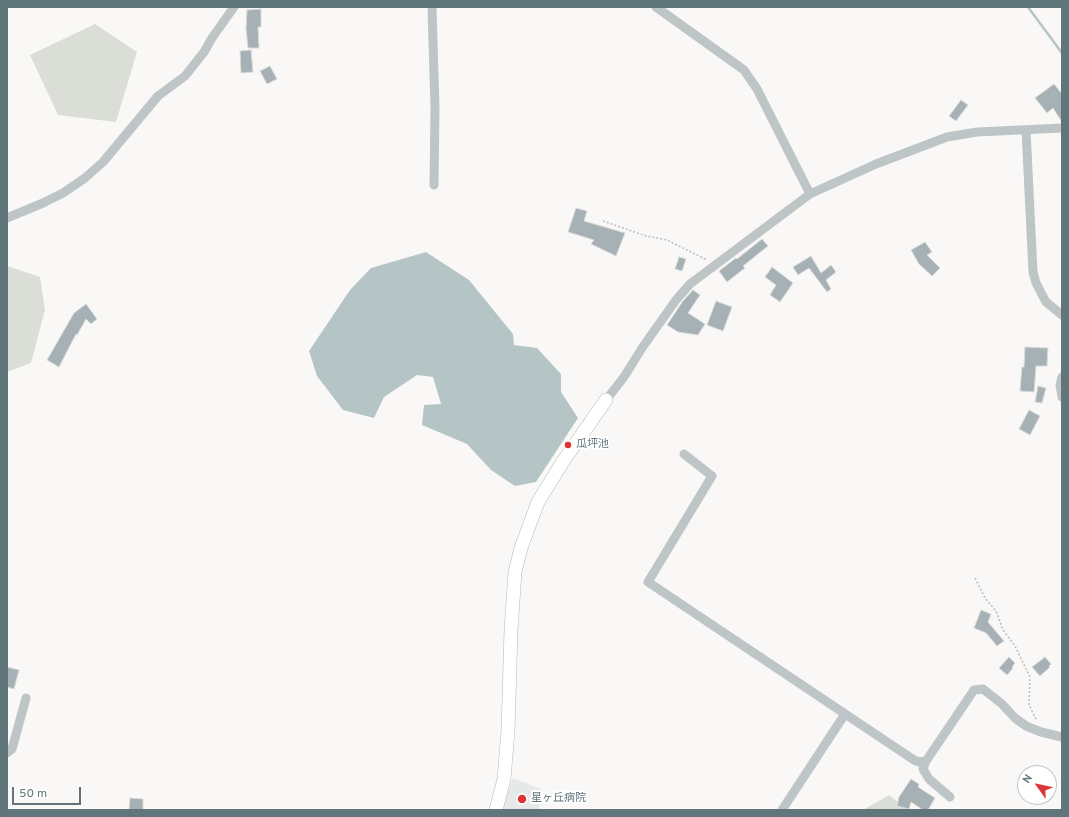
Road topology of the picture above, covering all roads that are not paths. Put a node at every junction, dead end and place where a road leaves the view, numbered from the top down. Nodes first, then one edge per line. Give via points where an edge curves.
1 (234, 7) edge
2 (432, 7) edge
3 (656, 7) edge
4 (1062, 128) edge
5 (1026, 130) junction
6 (434, 185) dead end
7 (810, 194) junction
8 (7, 218) edge
9 (1062, 316) edge
10 (1062, 377) edge
11 (1062, 397) edge
12 (606, 400) joint
13 (684, 454) dead end
14 (26, 698) dead end
15 (845, 714) junction
16 (1062, 737) edge
17 (7, 754) edge
18 (926, 761) junction
19 (950, 797) dead end
20 (496, 810) edge
21 (782, 810) edge

1 - 8 street via 185,76 158,96 103,162 63,193
2 - 6 street
3 - 7 street via 744,70 757,89
4 - 5 street
5 - 7 street via 977,132 947,137 876,164
5 - 9 street via 1033,272 1046,302
7 - 12 street via 690,284
10 - 11 street
12 - 20 street via 538,502 521,548 515,572 504,778
13 - 15 street via 712,476 648,582
14 - 17 street via 12,749
15 - 18 street via 914,760
15 - 21 street
16 - 18 street via 1026,726 1002,704 978,688 974,690
18 - 19 street via 923,769 926,776

